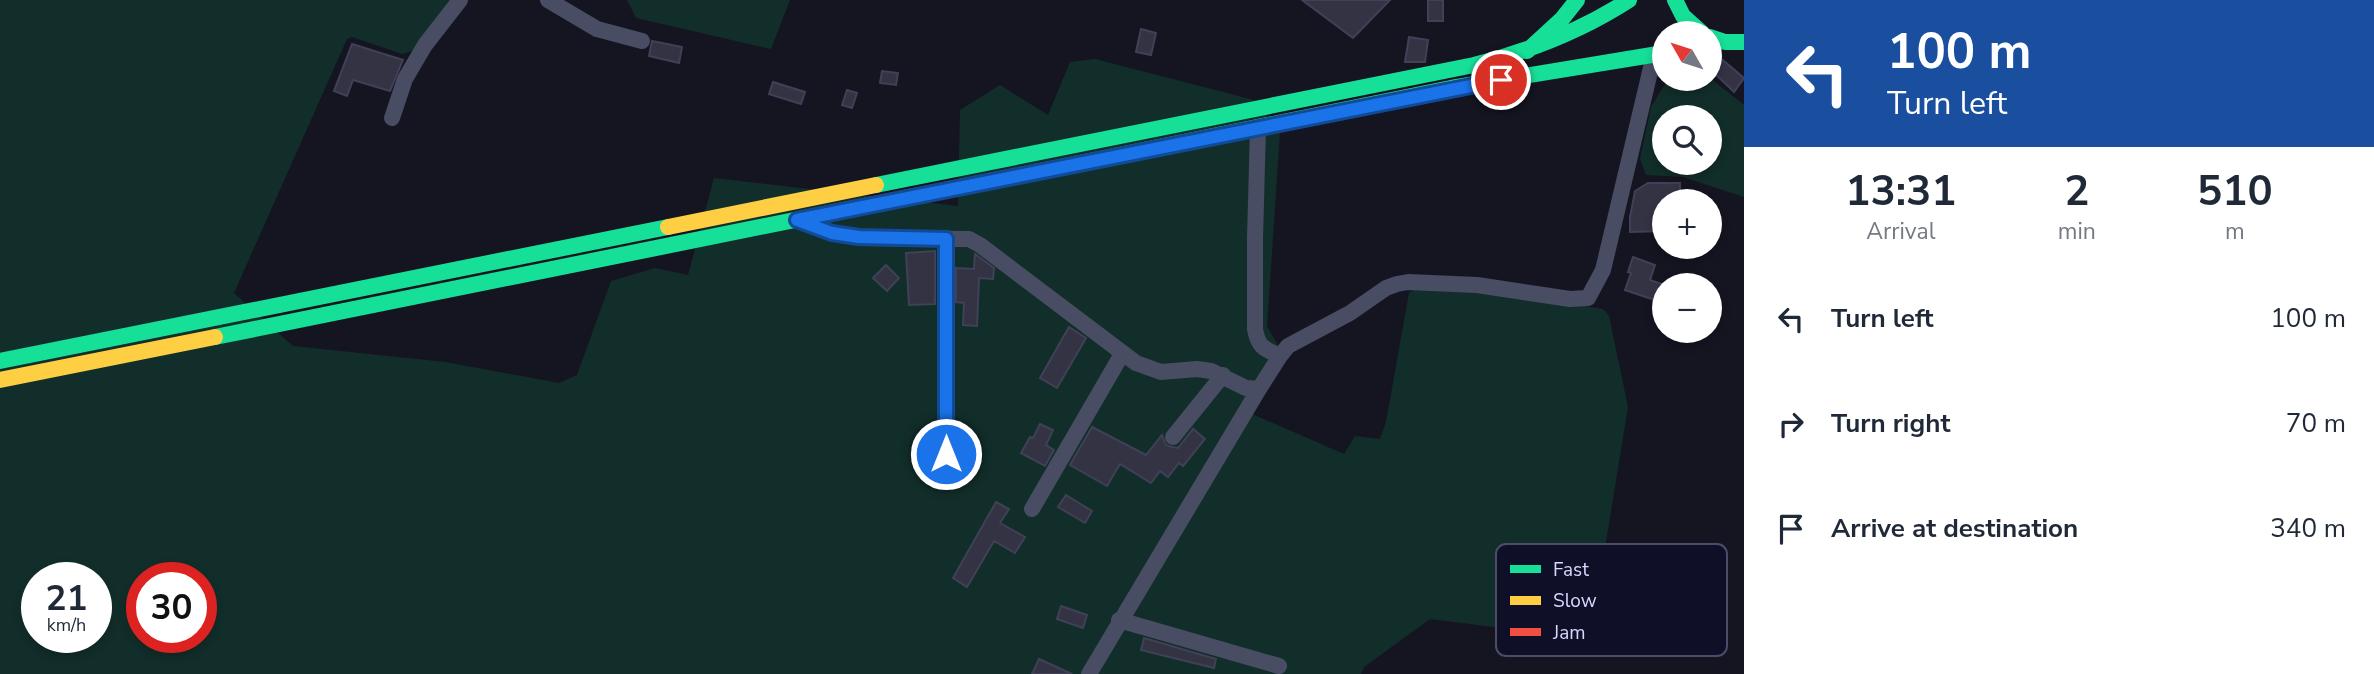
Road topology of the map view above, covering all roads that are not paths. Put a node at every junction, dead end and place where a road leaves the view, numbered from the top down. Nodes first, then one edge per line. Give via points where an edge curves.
1 (460, 0) edge
2 (548, 0) edge
3 (1577, 0) edge
4 (1629, 0) edge
5 (1675, 0) edge
6 (1689, 21) edge
7 (642, 41) dead end
8 (1722, 41) edge
9 (1744, 43) edge
10 (1722, 46) edge
11 (1527, 51) junction
12 (1652, 55) edge
13 (1652, 81) edge
14 (392, 118) dead end
15 (1258, 127) junction
16 (797, 220) junction
17 (946, 239) junction
18 (1122, 354) junction
19 (1280, 356) junction
20 (0, 361) edge
21 (1223, 375) junction
22 (0, 380) edge
23 (1259, 389) junction
24 (1173, 437) dead end
25 (946, 454) dead end
26 (1032, 509) dead end
27 (1119, 620) junction
28 (1279, 666) dead end
29 (1088, 674) edge

1 - 14 street via 405,79
2 - 7 street via 597,29
3 - 11 main road
4 - 11 main road via 1577,30
5 - 6 main road
8 - 9 main road
9 - 10 main road
11 - 20 main road via 1447,71
12 - 15 main road
13 - 19 street via 1603,270 1588,298 1477,285 1397,284 1300,338
15 - 16 main road
15 - 19 street via 1255,329 1258,343
16 - 17 street via 859,237
16 - 22 main road
17 - 18 street via 970,239 980,245
17 - 25 street
18 - 21 street via 1161,372 1198,369
18 - 26 street
19 - 23 street
21 - 23 street via 1246,388
21 - 24 street
23 - 27 street
27 - 28 street
27 - 29 street

